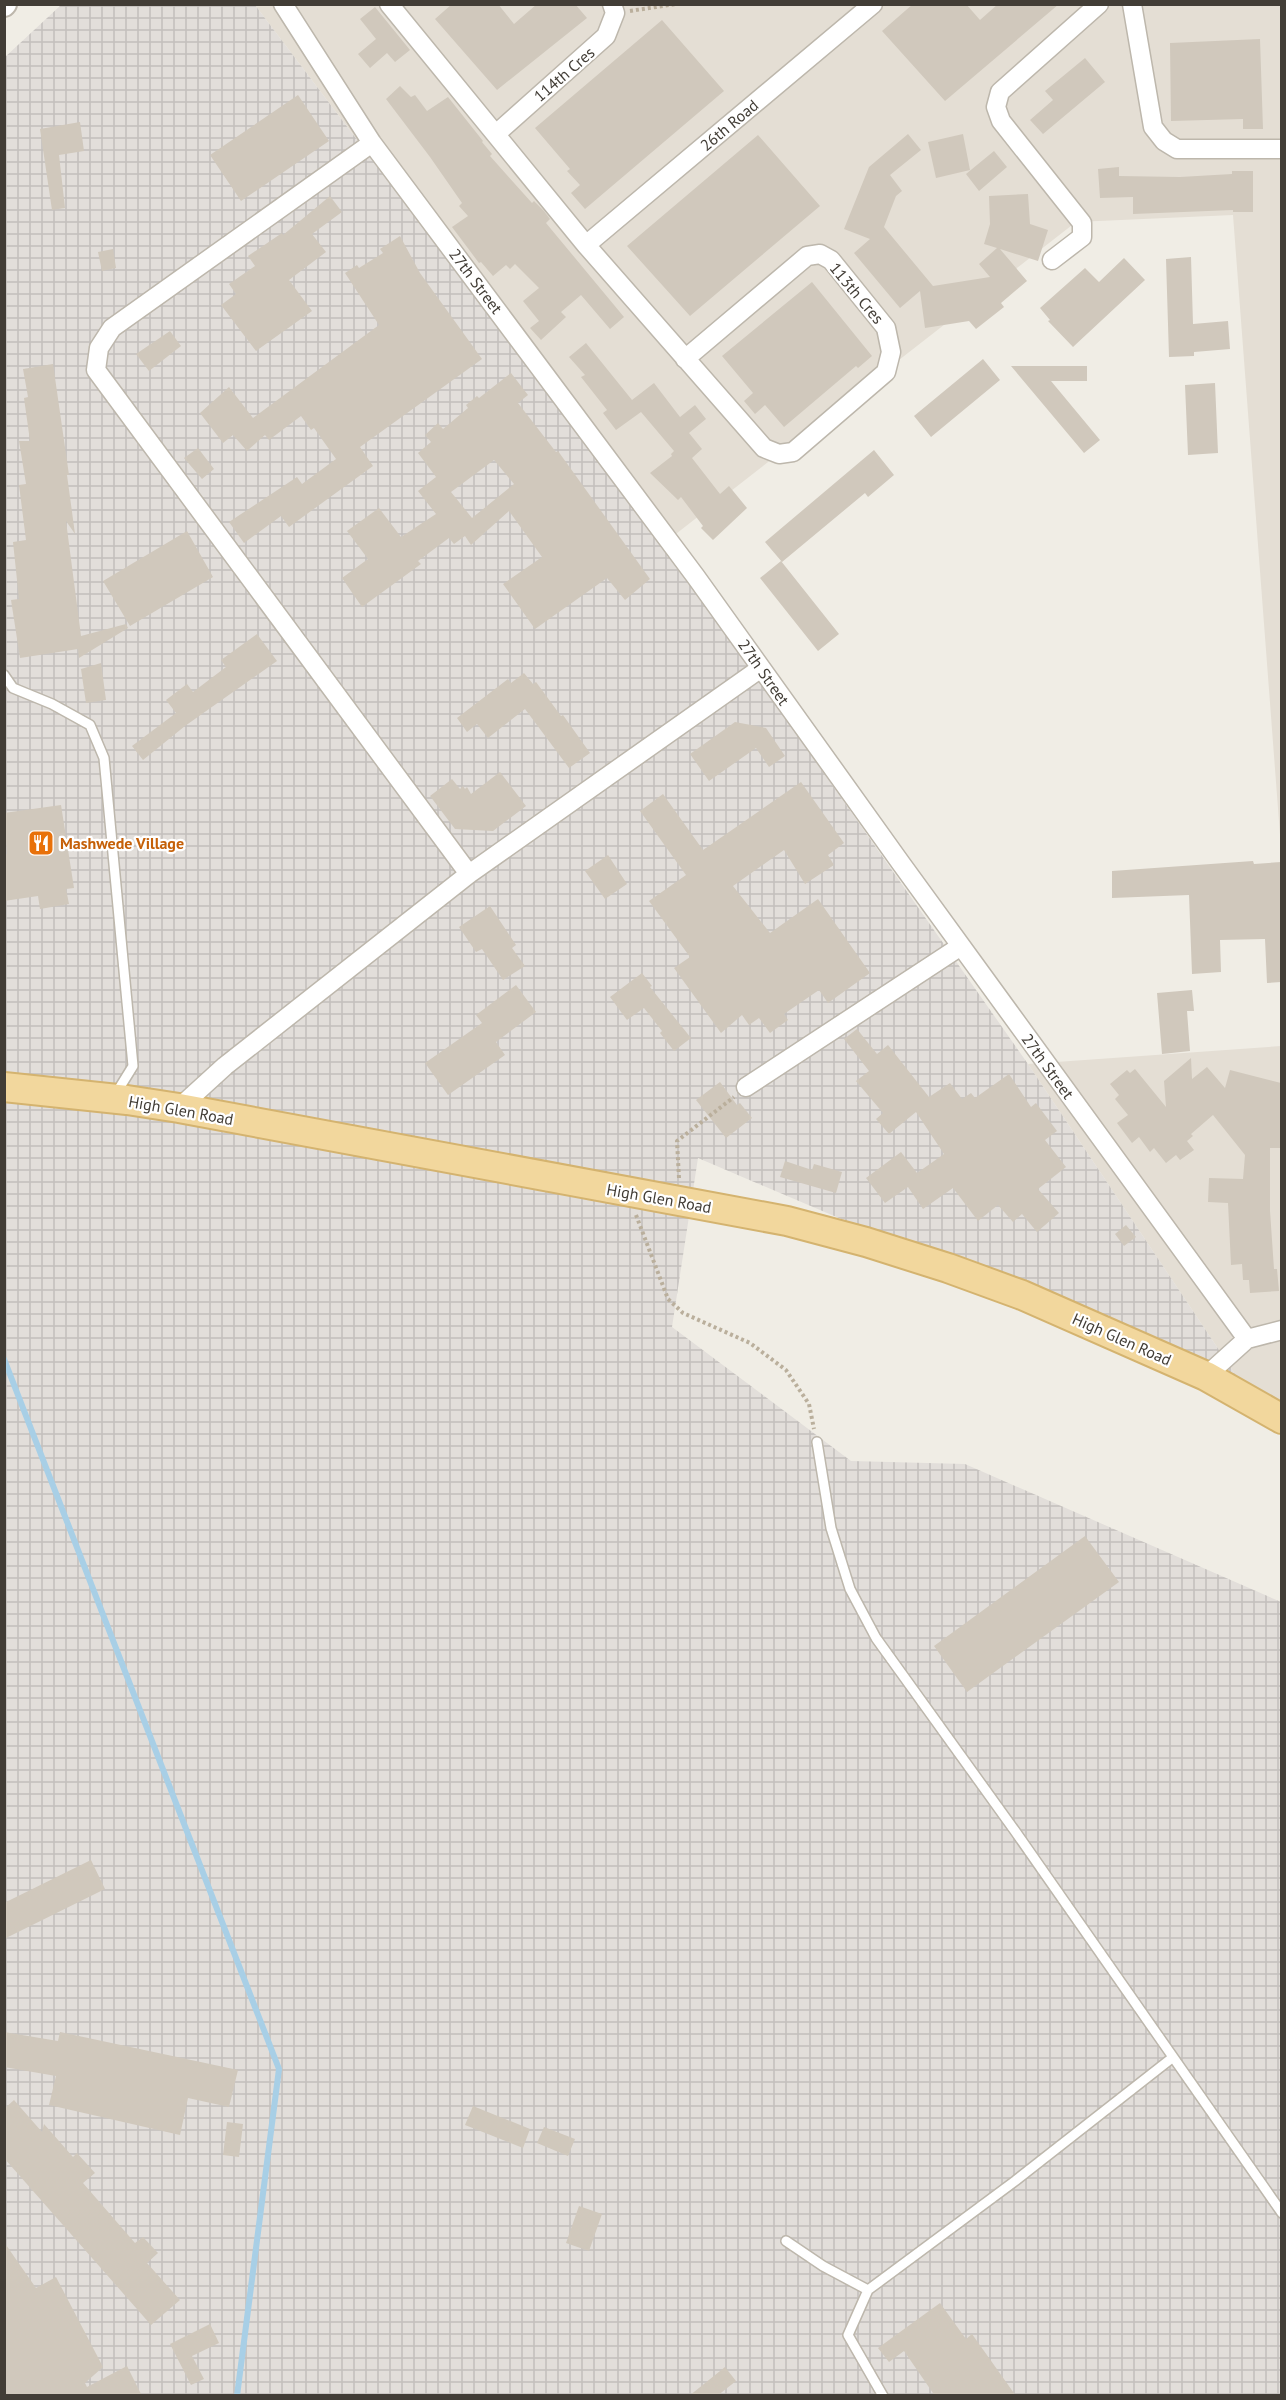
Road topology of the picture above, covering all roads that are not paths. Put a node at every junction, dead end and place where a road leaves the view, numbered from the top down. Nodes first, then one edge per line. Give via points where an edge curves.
1 (284, 4) edge
2 (873, 4) edge
3 (1099, 4) edge
4 (1132, 4) edge
5 (398, 7) edge
6 (613, 9) edge
7 (496, 134) junction
8 (372, 143) junction
9 (1281, 149) edge
10 (586, 245) junction
11 (1052, 260) dead end
12 (685, 359) junction
13 (761, 668) junction
14 (4, 675) edge
15 (469, 874) junction
16 (961, 946) junction
17 (4, 1087) edge
18 (747, 1087) road end
19 (113, 1099) junction
20 (179, 1108) junction
21 (1281, 1330) edge
22 (1247, 1339) junction
23 (1206, 1376) junction
24 (1281, 1419) edge
25 (817, 1442) road end
26 (1172, 2058) junction
27 (1281, 2213) edge
28 (786, 2241) dead end
29 (868, 2290) junction
30 (883, 2396) edge

1 - 8 street, 27th Street
2 - 10 street, 26th Road
3 - 11 street via 1000,92 996,106 1001,121 1082,223 1082,237
4 - 9 street via 1153,127 1164,141 1177,149
5 - 7 street
6 - 7 street, 114th Cres via 606,36
7 - 10 street
8 - 13 street, 27th Street
8 - 15 street via 112,328 99,348 96,370
10 - 12 street
12 - 12 street, 113th Cres via 764,448 779,454 793,452 886,372 891,351 886,328 831,260 820,254 807,256
13 - 15 street
13 - 16 street, 27th Street
14 - 19 lane via 13,688 90,725 105,758 133,1066
15 - 20 street via 225,1066
16 - 18 street
16 - 22 street, 27th Street
17 - 19 main road, High Glen Road
19 - 20 main road, High Glen Road
20 - 23 main road, High Glen Road via 787,1221 948,1268 1022,1295
21 - 22 street
22 - 23 street
23 - 24 main road, High Glen Road
25 - 26 lane via 831,1528 850,1588 876,1638
26 - 27 lane
26 - 29 lane
28 - 29 lane
29 - 30 lane via 848,2335

